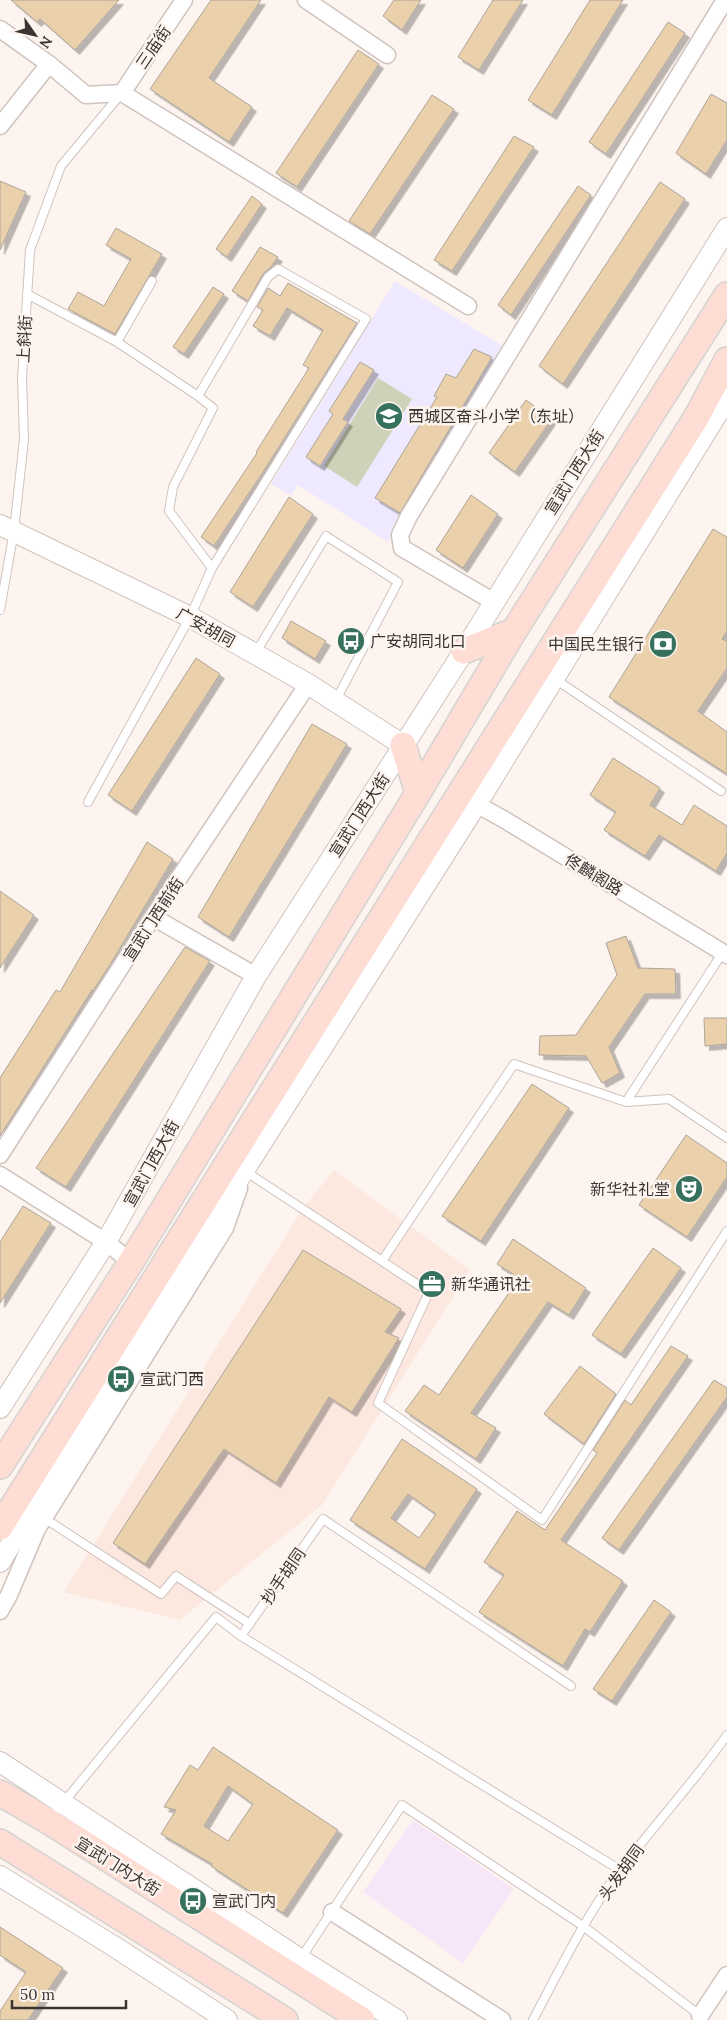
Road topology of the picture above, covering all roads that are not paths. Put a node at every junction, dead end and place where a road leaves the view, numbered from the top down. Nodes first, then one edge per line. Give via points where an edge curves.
1 (306, 0) edge
2 (725, 0) edge
3 (178, 2) edge
4 (0, 29) edge
5 (387, 55) dead end
6 (49, 64) junction
7 (122, 93) junction
8 (0, 126) edge
9 (727, 228) edge
10 (152, 281) dead end
11 (26, 294) junction
12 (727, 294) edge
13 (468, 306) dead end
14 (117, 342) junction
15 (727, 360) edge
16 (727, 388) edge
17 (198, 396) junction
18 (727, 398) edge
19 (696, 418) junction
20 (7, 528) edge
21 (212, 568) junction
22 (494, 602) junction
23 (0, 610) edge
24 (190, 617) junction
25 (514, 631) junction
26 (464, 651) junction
27 (255, 654) junction
28 (554, 679) junction
29 (308, 684) junction
30 (335, 702) junction
31 (403, 745) junction
32 (721, 791) dead end
33 (418, 793) junction
34 (469, 800) junction
35 (88, 802) dead end
36 (154, 917) junction
37 (725, 954) edge
38 (256, 976) junction
39 (626, 1102) junction
40 (727, 1138) edge
41 (0, 1155) edge
42 (237, 1166) junction
43 (0, 1176) edge
44 (727, 1231) edge
45 (106, 1242) junction
46 (382, 1261) junction
47 (131, 1262) junction
48 (0, 1408) edge
49 (0, 1466) edge
50 (44, 1518) junction
51 (0, 1527) edge
52 (0, 1562) edge
53 (0, 1611) edge
54 (250, 1624) junction
55 (241, 1636) junction
56 (571, 1686) dead end
57 (727, 1735) edge
58 (0, 1762) edge
59 (0, 1793) edge
60 (64, 1802) junction
61 (48, 1821) junction
62 (0, 1842) edge
63 (620, 1870) junction
64 (0, 1876) edge
65 (332, 1912) junction
66 (583, 1926) junction
67 (300, 1960) junction
68 (197, 1964) junction
69 (727, 1975) edge
70 (210, 2009) junction
71 (703, 2018) edge
72 (227, 2020) edge
73 (285, 2020) edge
74 (362, 2020) edge
75 (398, 2020) edge
76 (502, 2020) edge
77 (533, 2020) edge

1 - 5 street
2 - 22 street via 414,507 400,535 402,548
3 - 7 street, 三庙街
4 - 6 street
6 - 7 street via 86,95
6 - 8 street
7 - 11 lane, 上斜街 via 61,166 30,250
7 - 13 street
9 - 22 street, 宣武门西大街
10 - 14 lane
11 - 14 lane
11 - 20 lane, 上斜街 via 22,378 24,439
12 - 25 main road, 宣武门西大街
14 - 17 lane
15 - 19 main road
16 - 19 main road
17 - 21 lane via 213,408 173,487 169,511
17 - 21 lane via 268,277 278,268 366,319
18 - 28 street
19 - 34 main road
20 - 23 lane, 上斜街
20 - 24 street, 广安胡同
21 - 24 lane
22 - 26 street, 宣武门西大街
24 - 27 street, 广安胡同
24 - 35 lane
25 - 26 main road
25 - 33 main road, 宣武门西大街
26 - 31 street, 宣武门西大街
27 - 29 street, 广安胡同
27 - 30 lane via 326,536 398,582
28 - 32 lane
28 - 34 street
29 - 30 street, 广安胡同
29 - 36 street, 宣武门西前街
30 - 31 street, 广安胡同
31 - 33 main road
31 - 38 street, 宣武门西大街
33 - 47 main road, 宣武门西大街
34 - 37 street, 佟麟阁路
34 - 42 main road
36 - 38 street
36 - 41 street, 宣武门西前街
37 - 39 lane
38 - 45 street, 宣武门西大街
39 - 40 lane via 669,1099
39 - 46 lane via 514,1064
42 - 46 lane
42 - 50 street via 226,1228
42 - 51 main road
42 - 52 street
43 - 45 street
44 - 46 lane via 542,1520 378,1402 430,1292
45 - 47 street
45 - 48 street, 宣武门西大街
47 - 49 main road, 宣武门西大街
50 - 53 street
50 - 54 lane via 161,1594 176,1576
54 - 55 lane, 抄手胡同
54 - 56 lane, 抄手胡同 via 323,1519
55 - 60 lane via 216,1617
55 - 63 lane
57 - 63 lane, 头发胡同
58 - 60 street
59 - 61 main road, 宣武门内大街
60 - 61 lane
60 - 67 street
61 - 74 main road, 宣武门内大街
62 - 68 main road
63 - 66 lane, 头发胡同
64 - 70 street
65 - 66 lane via 402,1805
65 - 67 lane
65 - 76 street
66 - 71 lane
66 - 77 lane, 头发胡同
67 - 75 street
68 - 70 street
68 - 73 main road
69 - 71 street
70 - 72 street

